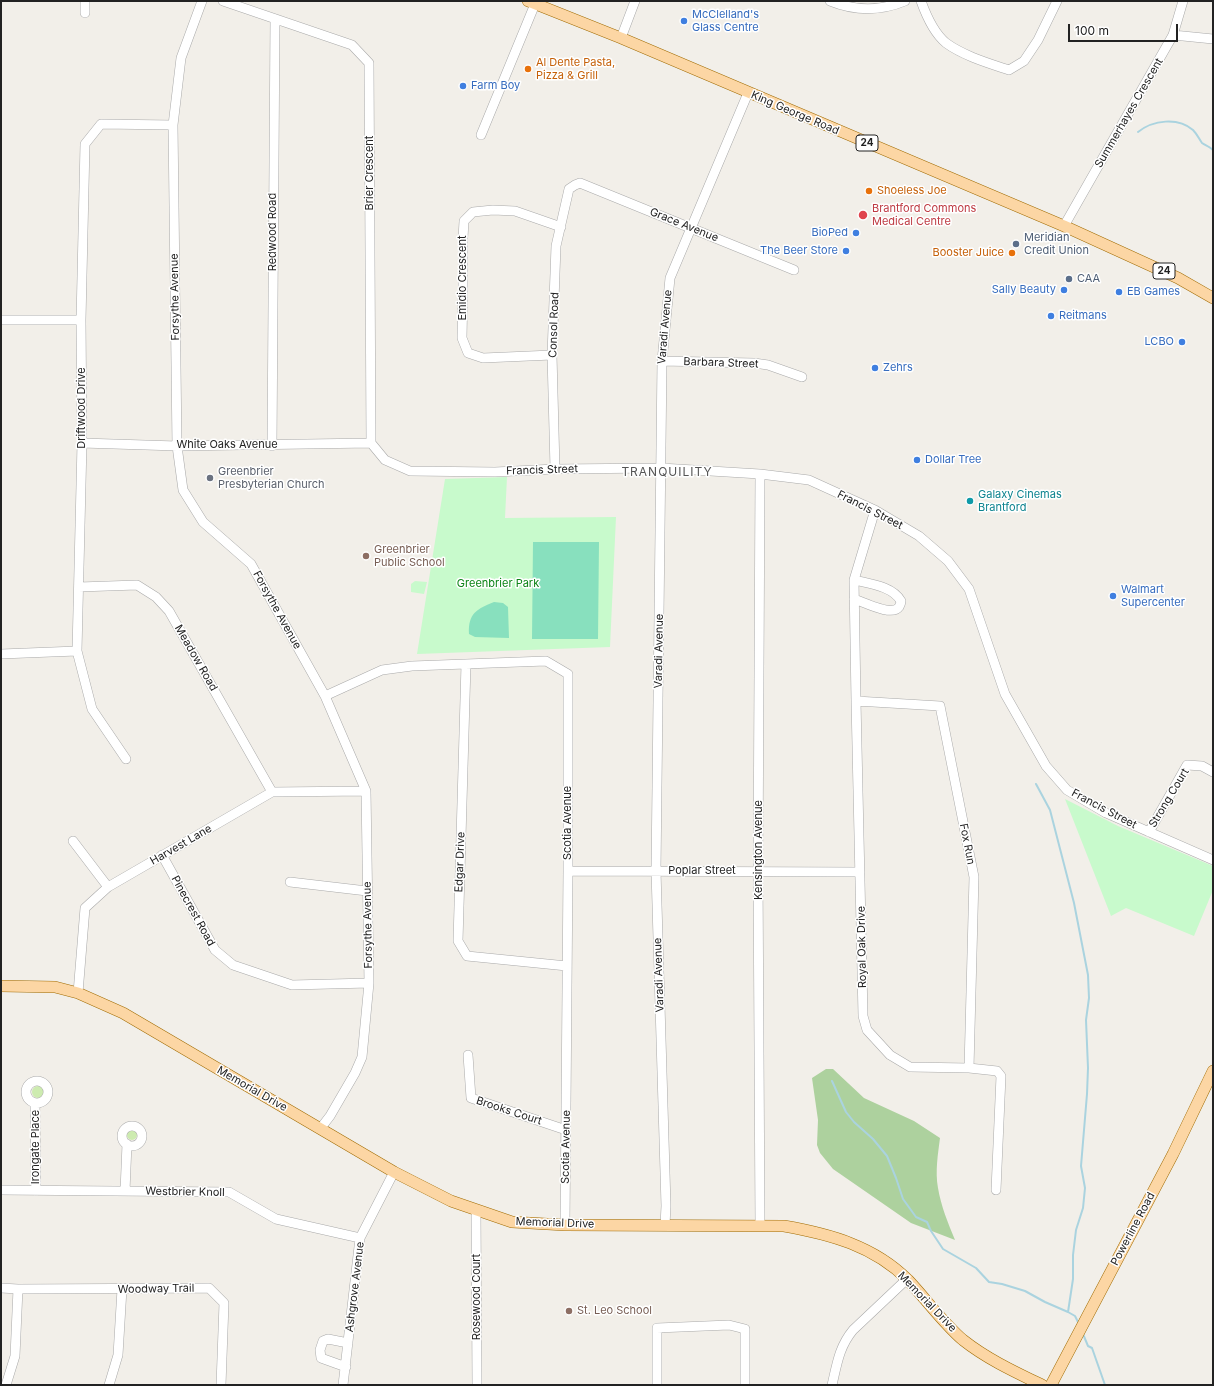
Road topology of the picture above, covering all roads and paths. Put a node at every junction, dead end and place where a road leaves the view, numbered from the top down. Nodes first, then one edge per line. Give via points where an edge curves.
1 (85, 1) edge
2 (202, 1) edge
3 (223, 1) edge
4 (635, 1) edge
5 (830, 1) edge
6 (906, 1) edge
7 (921, 1) edge
8 (1057, 1) edge
9 (1183, 1) edge
10 (532, 3) edge
11 (85, 13) dead end
12 (275, 19) junction
13 (1173, 35) junction
14 (621, 38) junction
15 (1213, 39) edge
16 (748, 93) junction
17 (174, 124) junction
18 (481, 135) dead end
19 (574, 185) joint
20 (1064, 226) junction
21 (560, 227) junction
22 (690, 227) junction
23 (794, 270) dead end
24 (1213, 298) edge
25 (1, 320) edge
26 (81, 320) junction
27 (552, 355) junction
28 (662, 361) junction
29 (802, 377) dead end
30 (82, 443) junction
31 (371, 443) junction
32 (177, 446) junction
33 (272, 446) junction
34 (661, 468) junction
35 (555, 469) junction
36 (760, 474) junction
37 (875, 510) junction
38 (854, 580) junction
39 (80, 587) junction
40 (854, 598) junction
41 (77, 651) junction
42 (1, 654) edge
43 (466, 664) junction
44 (325, 696) junction
45 (856, 701) junction
46 (126, 759) dead end
47 (1213, 772) edge
48 (366, 790) junction
49 (272, 792) junction
50 (1149, 832) junction
51 (73, 842) dead end
52 (162, 856) junction
53 (1213, 860) edge
54 (568, 871) junction
55 (656, 871) junction
56 (758, 871) junction
57 (860, 872) junction
58 (290, 882) dead end
59 (108, 887) junction
60 (367, 891) junction
61 (567, 966) junction
62 (369, 983) junction
63 (1, 986) edge
64 (78, 993) junction
65 (468, 1055) dead end
66 (969, 1068) junction
67 (1213, 1071) edge
68 (36, 1103) dead end
69 (320, 1129) junction
70 (566, 1130) junction
71 (127, 1144) dead end
72 (394, 1172) junction
73 (1, 1190) edge
74 (996, 1190) dead end
75 (36, 1191) junction
76 (125, 1192) junction
77 (476, 1210) junction
78 (565, 1225) junction
79 (665, 1225) junction
80 (760, 1226) junction
81 (360, 1238) junction
82 (907, 1279) junction
83 (1, 1288) edge
84 (18, 1289) junction
85 (122, 1289) junction
86 (348, 1343) junction
87 (346, 1367) junction
88 (6, 1385) edge
89 (109, 1385) edge
90 (221, 1385) edge
91 (343, 1385) edge
92 (477, 1385) edge
93 (657, 1385) edge
94 (745, 1385) edge
95 (832, 1385) edge
96 (1042, 1385) edge
97 (1052, 1385) edge

1 - 11 street
2 - 17 street, Forsythe Avenue via 181,58
3 - 12 street, Brier Crescent
4 - 14 street
5 - 6 street via 854,8 874,9
7 - 8 street via 932,25 946,42 989,64 1009,70 1024,61 1038,40
9 - 13 street, Summerhayes Crescent
10 - 14 main road, King George Road / 24
10 - 18 street
12 - 31 street, Brier Crescent via 352,46 369,63
12 - 33 street, Redwood Road
13 - 15 street
13 - 20 street, Summerhayes Crescent
14 - 16 main road, King George Road / 24
16 - 20 main road, King George Road / 24
16 - 22 street, Varadi Avenue
17 - 26 street, Driftwood Drive via 101,124 85,144
17 - 32 street, Forsythe Avenue
19 - 21 street, Consol Road via 569,189
19 - 22 street, Grace Avenue via 580,183
20 - 24 main road, King George Road / 24 via 1178,278
21 - 27 street, Consol Road via 556,246
21 - 27 street, Emidio Crescent via 515,212 473,212 464,221 462,238 462,338 468,353 483,358
22 - 23 street, Grace Avenue
22 - 28 street, Varadi Avenue via 670,278
25 - 26 street
26 - 30 street, Driftwood Drive
27 - 35 street, Consol Road
28 - 29 street, Barbara Street via 754,363
28 - 34 street, Varadi Avenue
30 - 32 street, White Oaks Avenue
30 - 39 street, Driftwood Drive
31 - 33 street, White Oaks Avenue
31 - 35 street, Francis Street via 385,460 410,471 494,472
32 - 33 street, White Oaks Avenue
32 - 44 street, Forsythe Avenue via 183,490 203,522 251,564
34 - 35 street, Francis Street
34 - 36 street, Francis Street
34 - 55 street, Varadi Avenue
36 - 37 street, Francis Street via 809,480
36 - 56 street, Kensington Avenue
37 - 38 street, Royal Oak Drive
37 - 50 street, Francis Street via 919,536 948,561 970,589 1004,694 1046,766 1067,790 1106,813
38 - 40 street, Royal Oak Drive
38 - 40 street via 887,589 897,594 901,601 899,607 886,610
39 - 41 street, Driftwood Drive
39 - 49 street, Meadow Road via 137,585 156,597 169,611
40 - 45 street, Royal Oak Drive
41 - 42 street
41 - 46 street, Driftwood Drive via 92,709
43 - 44 street, Scotia Avenue via 382,670
43 - 54 street, Scotia Avenue via 546,661 568,674
43 - 61 street, Edgar Drive via 458,941 467,956
44 - 48 street, Forsythe Avenue
45 - 57 street, Royal Oak Drive
45 - 66 street, Fox Run via 940,706 974,877
47 - 50 street, Strong Court via 1202,766 1187,765
48 - 49 street, Harvest Lane
48 - 60 street, Forsythe Avenue
49 - 52 street, Harvest Lane
50 - 53 street, Francis Street
51 - 59 street
52 - 59 street, Harvest Lane
52 - 62 street, Pinecrest Road via 215,950 233,965 292,985
54 - 55 street, Poplar Street
54 - 61 street, Scotia Avenue
55 - 56 street, Poplar Street
55 - 79 street, Varadi Avenue
56 - 57 street, Poplar Street
56 - 80 street, Kensington Avenue
57 - 66 street, Royal Oak Drive via 863,1016 867,1030 890,1055 910,1067
58 - 60 street
59 - 64 street, Harvest Lane via 85,908
60 - 62 street, Forsythe Avenue
61 - 70 street, Scotia Avenue
62 - 69 street, Forsythe Avenue via 362,1057 355,1074
63 - 64 main road, Memorial Drive via 55,987
64 - 69 main road, Memorial Drive via 122,1013
65 - 70 street, Brooks Court via 471,1098
66 - 74 street, Royal Oak Drive via 997,1071 1001,1076
67 - 97 main road, Powerline Road via 1173,1154
68 - 75 street, Irongate Place
69 - 72 main road, Memorial Drive
70 - 78 street, Scotia Avenue
71 - 76 street
72 - 77 main road, Memorial Drive via 451,1201
72 - 81 street, Ashgrove Avenue
73 - 75 street, Westbrier Knoll
75 - 76 street, Westbrier Knoll
76 - 81 street, Westbrier Knoll via 229,1192 276,1219
77 - 78 main road, Memorial Drive via 512,1222
77 - 92 street, Rosewood Court
78 - 79 main road, Memorial Drive
79 - 80 main road, Memorial Drive
80 - 82 main road, Memorial Drive via 784,1226 812,1231 854,1244 876,1255
81 - 86 street, Ashgrove Avenue
82 - 95 street via 845,1340
82 - 96 main road, Memorial Drive via 962,1339 984,1355
83 - 84 street, Woodway Trail
84 - 85 street, Woodway Trail
84 - 88 street via 15,1356
85 - 89 street via 118,1355
85 - 90 street, Woodway Trail via 209,1288 224,1303
86 - 87 street, Ashgrove Avenue
86 - 87 street via 323,1341 320,1350 321,1358
87 - 91 street, Ashgrove Avenue
93 - 94 street via 657,1328 729,1325 745,1329

